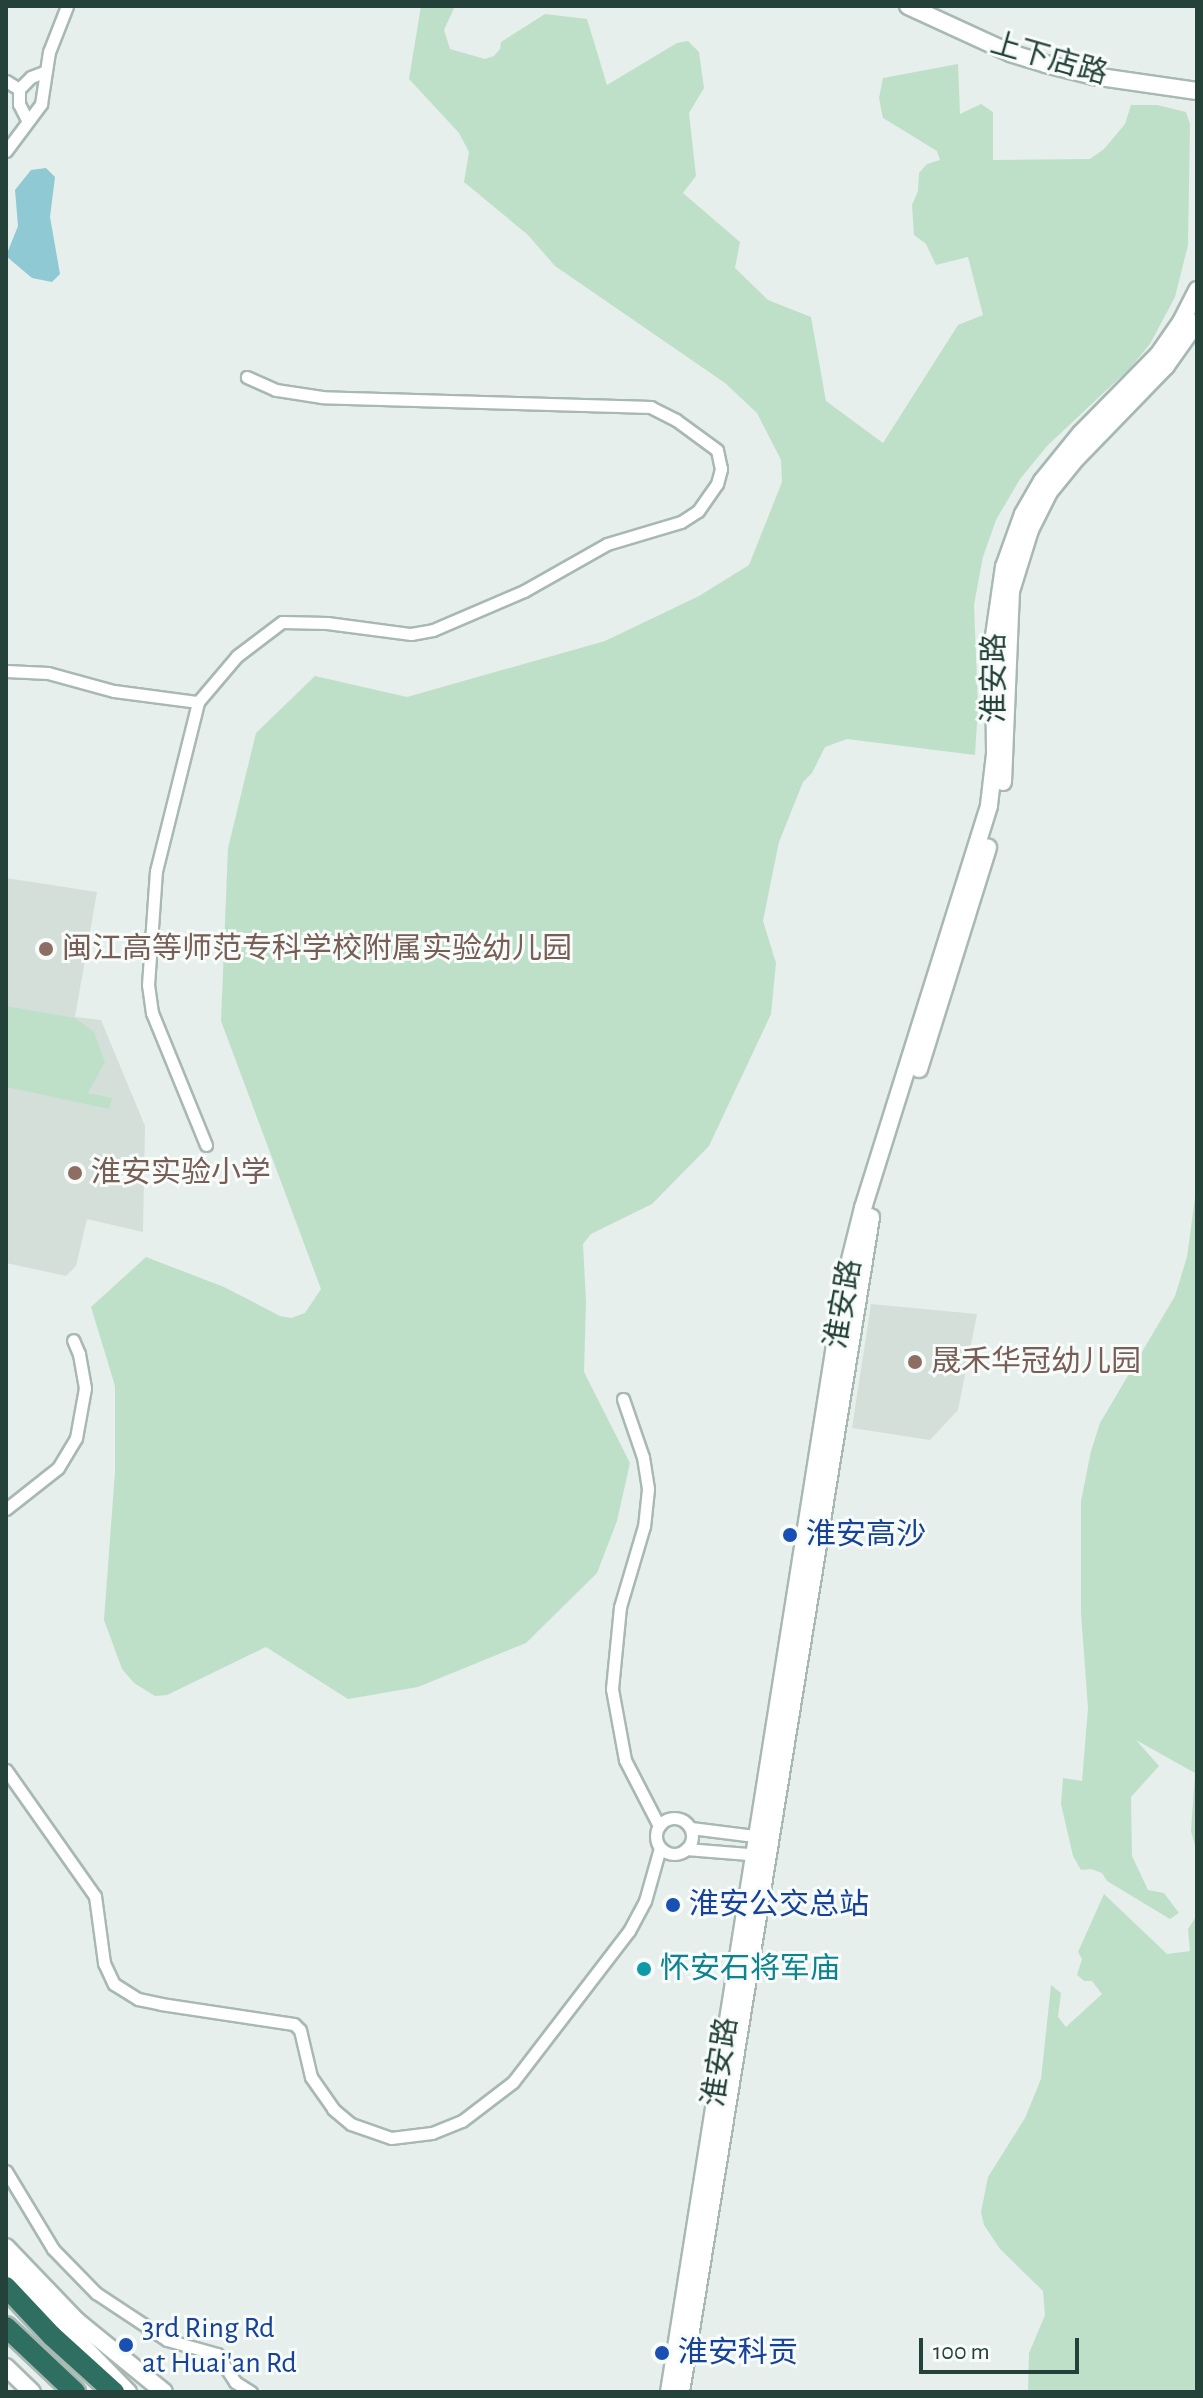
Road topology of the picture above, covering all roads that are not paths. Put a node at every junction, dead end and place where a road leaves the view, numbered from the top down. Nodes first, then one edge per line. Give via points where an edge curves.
1 (67, 6) edge
2 (908, 6) edge
3 (930, 6) edge
4 (44, 72) junction
5 (6, 81) edge
6 (1197, 85) edge
7 (19, 89) junction
8 (1197, 91) edge
9 (27, 120) junction
10 (6, 151) edge
11 (1197, 290) edge
12 (1197, 322) edge
13 (247, 377) dead end
14 (6, 671) edge
15 (198, 702) junction
16 (206, 1145) dead end
17 (73, 1340) dead end
18 (623, 1399) dead end
19 (6, 1509) edge
20 (6, 1770) edge
21 (659, 1826) junction
22 (691, 1828) junction
23 (763, 1846) junction
24 (660, 1848) junction
25 (686, 1849) junction
26 (6, 2171) edge
27 (6, 2247) edge
28 (6, 2267) edge
29 (6, 2287) edge
30 (6, 2327) edge
31 (6, 2343) edge
32 (6, 2367) edge
33 (32, 2392) edge
34 (66, 2392) edge
35 (75, 2392) edge
36 (114, 2392) edge
37 (128, 2392) edge
38 (164, 2392) edge
39 (251, 2392) edge
40 (669, 2392) edge
41 (681, 2392) edge

1 - 4 street
2 - 8 main road, 上下店路 via 1045,64
3 - 6 main road, 上下店路 via 1021,50 1069,65
4 - 7 street
4 - 9 street via 45,96
5 - 7 street
7 - 9 street
9 - 10 street
11 - 23 main road, 淮安路 via 1158,355 1042,481 1023,514 1004,567 994,636 995,754 989,805 846,1276
12 - 23 main road, 淮安路 via 1166,366 1058,480 1039,509 1016,567 1009,612 1001,796 974,899 871,1216
13 - 15 street via 276,390 322,397 651,407 717,450 721,469 698,511 681,522 607,544 524,591 433,630 411,634 282,622 237,656
14 - 15 street via 48,673 114,691
15 - 16 street via 156,871 148,985 152,1013
17 - 19 street via 85,1388 76,1438 58,1468
18 - 21 street via 648,1489 644,1526 620,1607 612,1689 625,1760
20 - 24 street via 95,1896 104,1963 118,1989 161,2004 294,2024 311,2077 333,2109 351,2124 391,2138 421,2136 462,2121 513,2082 629,1931 645,1901
21 - 22 street via 675,1818
21 - 24 street
22 - 23 street
22 - 25 street
23 - 25 street
23 - 40 main road, 淮安路
23 - 41 main road, 淮安路
24 - 25 street via 670,1854
26 - 39 street via 53,2249 96,2293 167,2340 217,2354 230,2376
27 - 38 main road via 88,2332
28 - 37 main road
29 - 36 highway
30 - 35 highway
31 - 34 highway
32 - 33 main road

